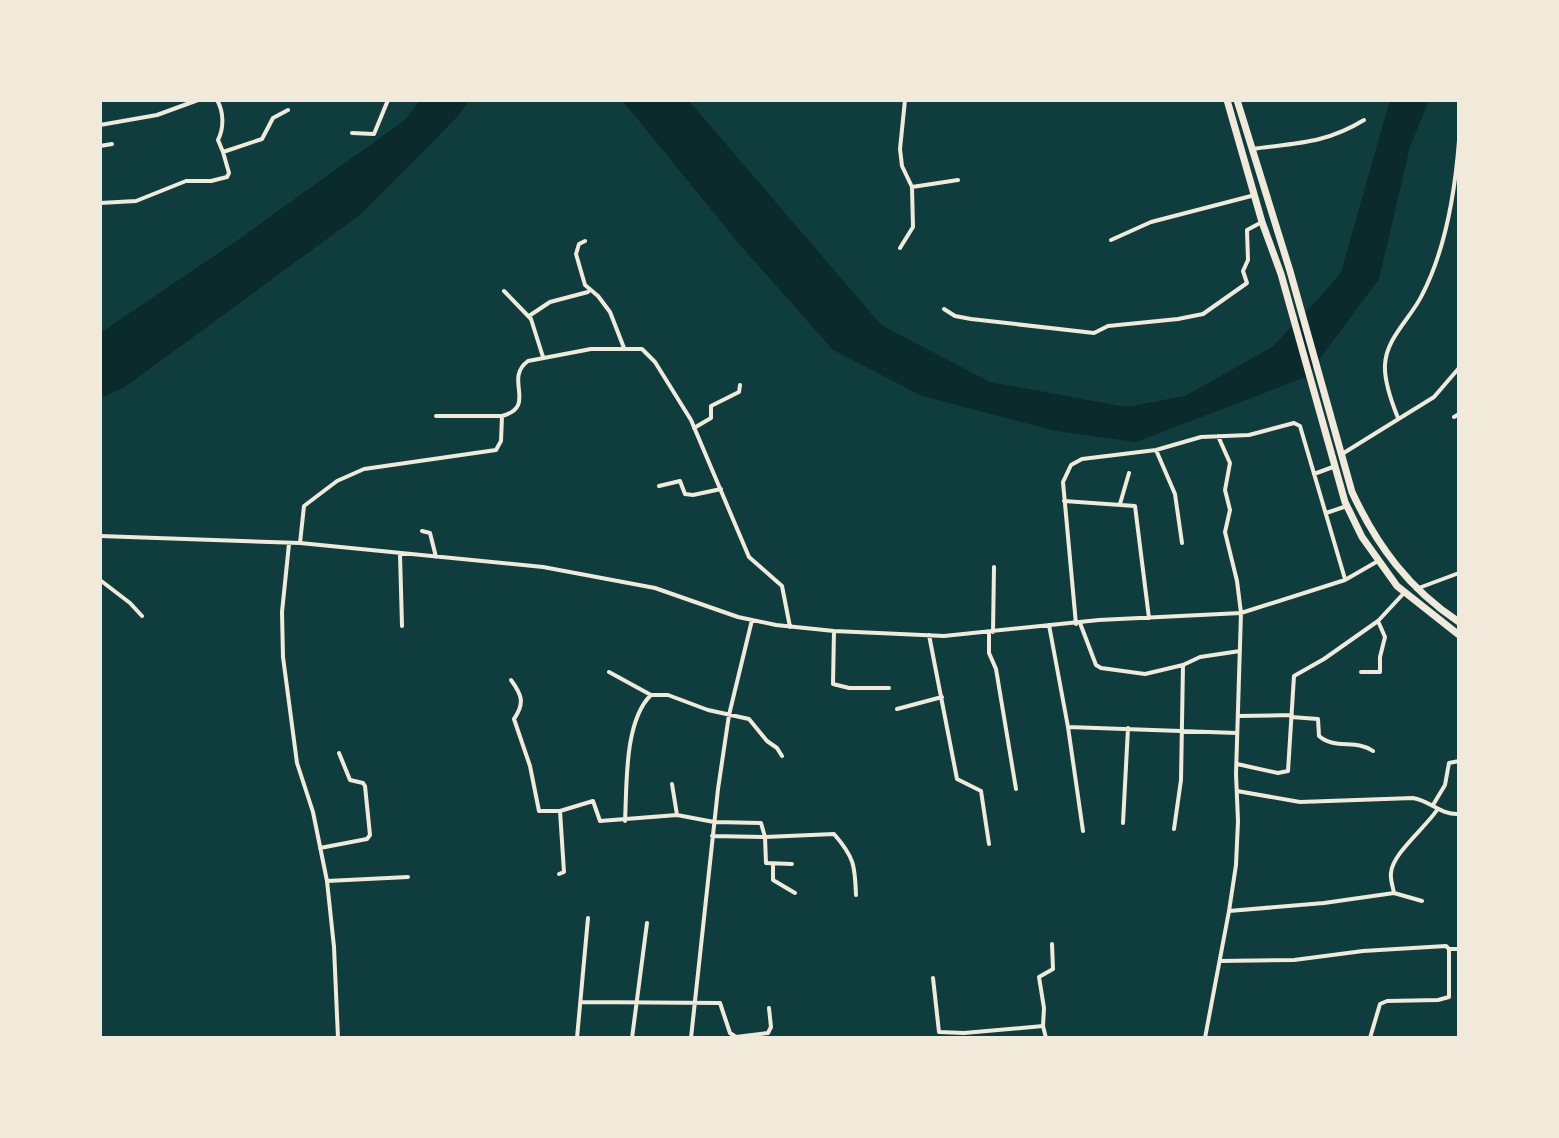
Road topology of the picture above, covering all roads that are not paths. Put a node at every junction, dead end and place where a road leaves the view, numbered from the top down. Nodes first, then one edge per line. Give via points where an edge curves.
1 (198, 100) edge
2 (217, 100) edge
3 (388, 100) edge
4 (905, 100) edge
5 (1227, 100) edge
6 (1237, 100) edge
7 (288, 110) dead end
8 (1364, 120) dead end
9 (100, 125) edge
10 (1459, 126) edge
11 (352, 133) dead end
12 (1459, 133) edge
13 (1459, 141) edge
14 (112, 144) dead end
15 (100, 146) edge
16 (1252, 149) junction
17 (223, 152) junction
18 (1458, 155) edge
19 (958, 180) dead end
20 (912, 187) junction
21 (1255, 195) junction
22 (100, 203) edge
23 (1262, 222) junction
24 (1111, 240) dead end
25 (585, 241) dead end
26 (900, 248) dead end
27 (504, 291) dead end
28 (591, 291) junction
29 (944, 309) dead end
30 (529, 316) junction
31 (624, 348) junction
32 (543, 357) junction
33 (1459, 368) edge
34 (740, 385) dead end
35 (436, 416) dead end
36 (502, 416) junction
37 (1398, 418) junction
38 (694, 428) junction
39 (1218, 436) junction
40 (1156, 450) junction
41 (1342, 454) junction
42 (1333, 467) junction
43 (1129, 473) dead end
44 (1314, 474) junction
45 (659, 486) dead end
46 (721, 489) junction
47 (1064, 501) junction
48 (1120, 504) junction
49 (1347, 506) junction
50 (1326, 513) junction
51 (422, 531) dead end
52 (100, 536) edge
53 (300, 543) junction
54 (1182, 543) dead end
55 (289, 544) junction
56 (400, 554) junction
57 (436, 557) junction
58 (1378, 561) junction
59 (994, 567) dead end
60 (1459, 573) edge
61 (100, 580) edge
62 (1345, 580) junction
63 (1416, 589) junction
64 (1404, 593) junction
65 (1241, 613) junction
66 (142, 616) dead end
67 (1149, 618) junction
68 (752, 620) junction
69 (1378, 621) junction
70 (1459, 622) edge
71 (1078, 624) junction
72 (1049, 625) junction
73 (402, 626) dead end
74 (790, 627) junction
75 (834, 631) junction
76 (991, 633) junction
77 (929, 635) junction
78 (1459, 635) edge
79 (1240, 651) junction
80 (1183, 665) junction
81 (609, 672) dead end
82 (1361, 672) dead end
83 (511, 680) dead end
84 (889, 688) dead end
85 (651, 695) junction
86 (942, 697) junction
87 (897, 709) dead end
88 (729, 715) junction
89 (1239, 716) junction
90 (1292, 716) junction
91 (1068, 727) junction
92 (1128, 728) junction
93 (1181, 730) junction
94 (1237, 733) junction
95 (1373, 751) dead end
96 (339, 753) dead end
97 (782, 756) dead end
98 (1459, 761) edge
99 (1237, 764) junction
100 (672, 784) dead end
101 (1016, 789) dead end
102 (1237, 791) junction
103 (1433, 805) junction
104 (1437, 810) junction
105 (560, 811) junction
106 (1459, 814) edge
107 (677, 815) junction
108 (625, 821) junction
109 (714, 822) junction
110 (1123, 823) dead end
111 (1174, 829) dead end
112 (1083, 831) dead end
113 (712, 836) junction
114 (765, 837) junction
115 (989, 844) dead end
116 (320, 848) junction
117 (792, 864) dead end
118 (773, 865) junction
119 (559, 874) dead end
120 (408, 877) dead end
121 (327, 881) junction
122 (795, 893) dead end
123 (1394, 893) junction
124 (856, 895) dead end
125 (1422, 901) dead end
126 (1229, 911) junction
127 (588, 918) dead end
128 (647, 923) dead end
129 (1052, 944) dead end
130 (1449, 949) junction
131 (1459, 949) edge
132 (1220, 961) junction
133 (933, 978) dead end
134 (581, 1002) junction
135 (636, 1003) junction
136 (696, 1003) junction
137 (769, 1008) dead end
138 (1043, 1026) junction
139 (766, 1036) edge
140 (338, 1038) edge
141 (577, 1038) edge
142 (632, 1038) edge
143 (691, 1038) edge
144 (1046, 1038) edge
145 (1205, 1038) edge
146 (1370, 1038) edge

1 - 9 street via 157,115
2 - 17 street
3 - 11 street via 374,134
4 - 20 street via 900,149
5 - 21 highway
6 - 16 highway
7 - 17 street via 273,118 262,139
8 - 16 street via 1344,133 1308,144
10 - 12 street
13 - 18 street
14 - 15 street
16 - 41 highway
17 - 22 street via 227,177 186,181 136,201
18 - 37 street via 1435,264 1384,363
19 - 20 street
20 - 26 street via 913,227
21 - 23 highway
21 - 24 street via 1151,222
23 - 29 street via 1247,230 1247,283 1203,314 1108,326 1094,333 971,319
23 - 42 highway
25 - 28 street via 576,254
27 - 30 street
28 - 30 street via 550,302
28 - 31 street via 610,312
30 - 32 street
31 - 32 street
31 - 38 street via 646,350
32 - 36 street via 523,364 520,405
33 - 37 street via 1434,397
34 - 38 street via 739,392 711,406 711,418
35 - 36 street
36 - 53 street via 496,450 364,469 337,481 304,506
37 - 41 street
38 - 46 street
39 - 40 street
39 - 44 street via 1249,435 1297,423
39 - 65 street via 1230,463 1225,532
40 - 47 street via 1076,462 1063,482
40 - 54 street via 1175,494
41 - 63 highway via 1368,526
42 - 44 street
42 - 49 highway
43 - 48 street
44 - 50 street
45 - 46 street via 680,481 685,494 693,495
46 - 74 street via 749,557 782,586
47 - 48 street
47 - 71 street
48 - 67 street via 1135,506
49 - 50 street
49 - 58 highway
50 - 62 street
51 - 57 street via 430,533
52 - 55 street
53 - 55 street
53 - 56 street
55 - 116 street via 283,657 297,763
56 - 57 street
56 - 73 street
57 - 68 street via 543,567 655,588
58 - 62 street
58 - 64 highway
59 - 76 street
60 - 63 street
61 - 66 street
62 - 65 street
63 - 70 highway
64 - 69 street
64 - 78 highway
65 - 67 street
65 - 79 street
67 - 71 street
68 - 74 street
68 - 88 street
69 - 82 street via 1385,637 1380,672
69 - 90 street via 1296,673
71 - 72 street
71 - 80 street via 1101,668 1145,674
72 - 76 street
72 - 91 street
74 - 75 street
75 - 77 street
75 - 84 street via 833,684
76 - 77 street
76 - 101 street via 989,653
77 - 86 street
79 - 80 street
79 - 89 street
80 - 93 street
81 - 85 street
83 - 105 street via 521,694 521,709 514,719 537,808
85 - 88 street via 668,695
85 - 108 street via 634,729
86 - 87 street
86 - 115 street via 957,779 981,791
88 - 97 street via 752,721
88 - 109 street
89 - 90 street
89 - 94 street
90 - 95 street via 1318,719 1323,740
90 - 99 street via 1288,771
91 - 92 street
91 - 112 street
92 - 93 street
92 - 110 street
93 - 94 street
93 - 111 street
94 - 99 street
96 - 116 street via 350,780 365,786 370,835
98 - 103 street via 1449,763 1442,793
99 - 102 street
100 - 107 street
102 - 103 street via 1300,802 1413,798
102 - 126 street
103 - 104 street
104 - 106 street
104 - 123 street via 1404,846 1392,870
105 - 108 street via 593,801 598,820
105 - 119 street via 564,872
107 - 108 street
107 - 109 street
109 - 113 street
109 - 114 street via 761,823
113 - 114 street
113 - 136 street
114 - 118 street via 766,863
114 - 124 street via 834,834 852,857
116 - 121 street
117 - 118 street
118 - 122 street via 774,883
120 - 121 street
121 - 140 street
123 - 125 street
123 - 126 street
126 - 132 street
127 - 134 street
128 - 135 street
129 - 138 street via 1053,971 1039,977
130 - 131 street
130 - 132 street
130 - 146 street via 1449,997 1380,1004
132 - 145 street
133 - 138 street via 939,1032
134 - 135 street
134 - 141 street
135 - 136 street
135 - 142 street
136 - 139 street via 722,1004 733,1036
136 - 143 street
137 - 139 street via 771,1030
138 - 144 street

